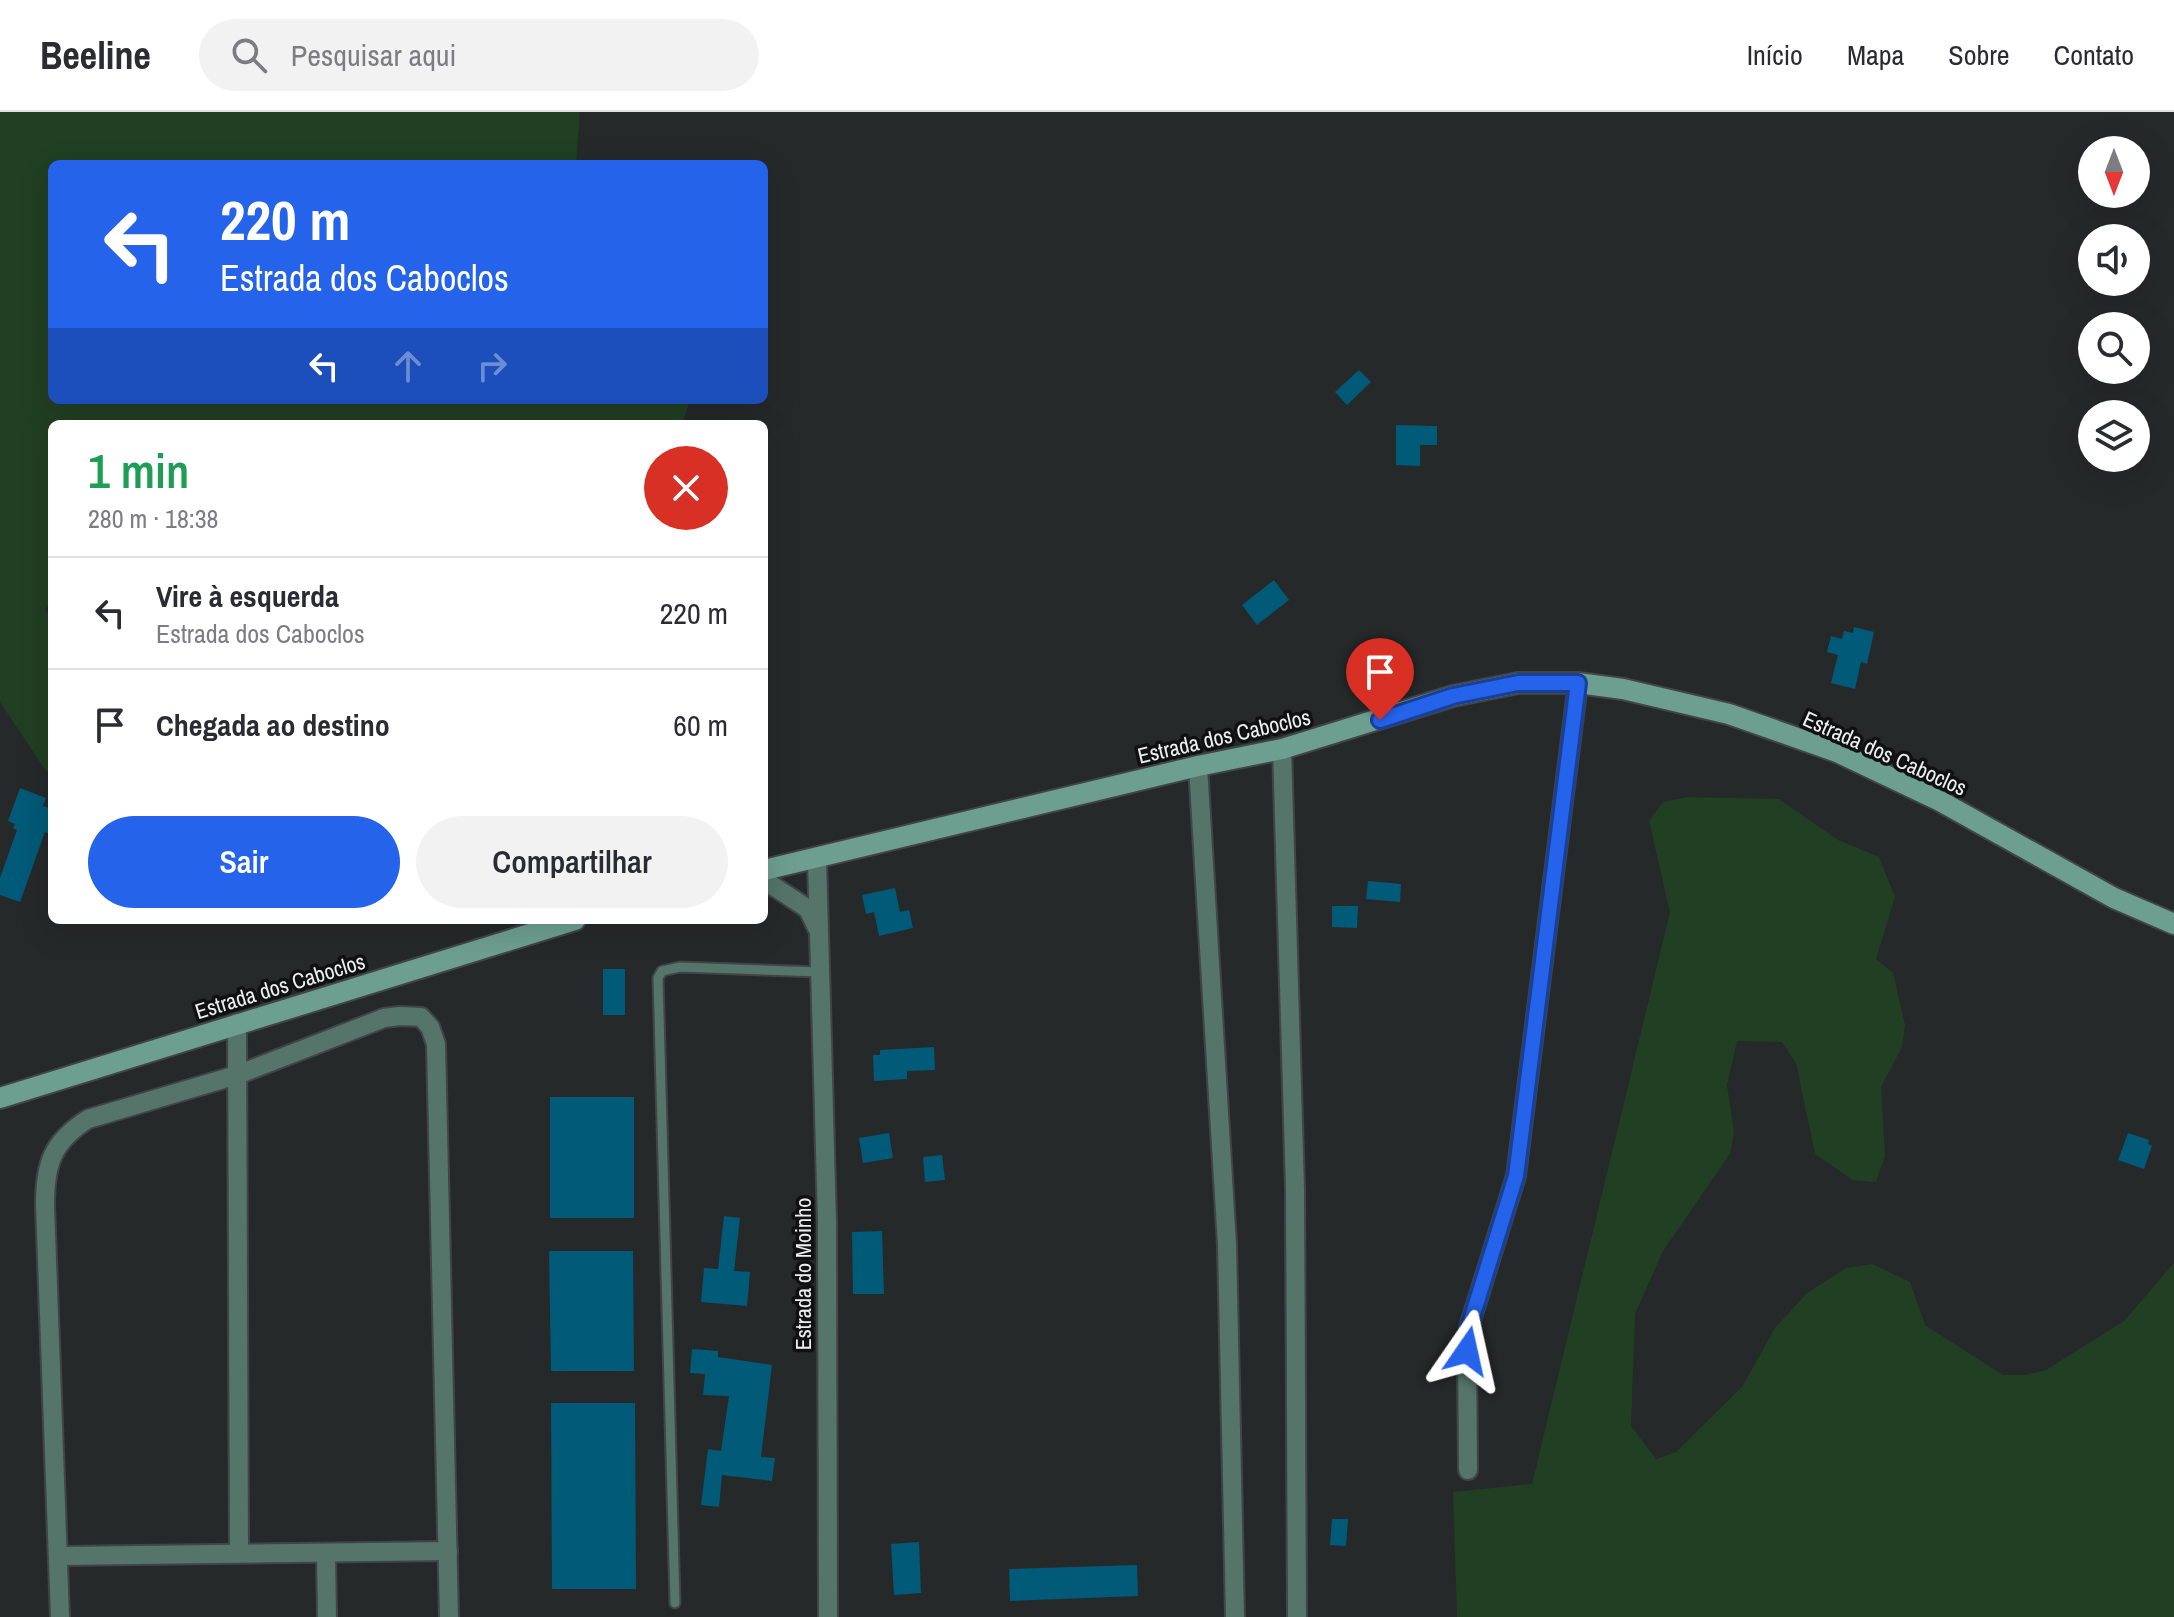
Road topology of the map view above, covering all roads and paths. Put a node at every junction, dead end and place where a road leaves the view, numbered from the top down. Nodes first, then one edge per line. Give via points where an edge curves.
1 (1578, 683) junction
2 (1282, 749) junction
3 (1198, 766) junction
4 (817, 859) junction
5 (768, 869) edge
6 (768, 883) edge
7 (562, 924) edge
8 (2174, 924) edge
9 (819, 930) junction
10 (820, 972) junction
11 (237, 1023) junction
12 (237, 1075) junction
13 (0, 1098) edge
14 (1468, 1470) dead end
15 (448, 1551) junction
16 (239, 1552) junction
17 (326, 1554) junction
18 (59, 1556) junction
19 (675, 1603) dead end
20 (60, 1617) edge
21 (327, 1617) edge
22 (449, 1617) edge
23 (828, 1617) edge
24 (1235, 1617) edge
25 (1297, 1617) edge

1 - 2 street, Estrada dos Caboclos via 1518,683 1453,696
1 - 8 street, Estrada dos Caboclos via 1729,714 1837,752 1940,801 2114,898
1 - 14 street via 1516,1176 1469,1327
2 - 3 street, Estrada dos Caboclos
2 - 25 street via 1295,1189
3 - 4 street, Estrada dos Caboclos
3 - 24 street via 1227,1245
4 - 5 street, Estrada dos Caboclos
4 - 9 street, Estrada do Moinho
6 - 9 street via 808,909
7 - 11 street, Estrada dos Caboclos
9 - 10 street, Estrada do Moinho
10 - 19 lane via 680,967 662,971 658,978
10 - 23 street, Estrada do Moinho
11 - 12 street
11 - 13 street, Estrada dos Caboclos
12 - 15 street via 384,1018 421,1017 430,1027 436,1044
12 - 16 street
12 - 18 street via 88,1119 70,1130 53,1152 45,1205
15 - 17 street
15 - 22 street
16 - 17 street
16 - 18 street
17 - 21 street
18 - 20 street

